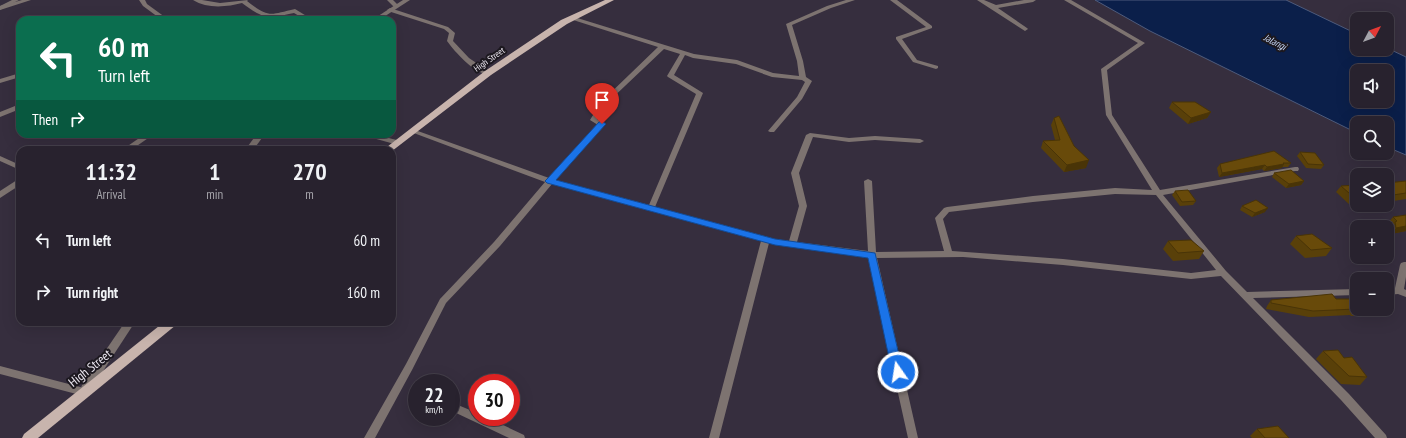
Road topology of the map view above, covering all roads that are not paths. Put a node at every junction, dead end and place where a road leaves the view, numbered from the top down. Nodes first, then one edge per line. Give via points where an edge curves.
1 (16, 0) edge
2 (28, 0) edge
3 (142, 0) edge
4 (196, 0) edge
5 (244, 0) edge
6 (390, 0) edge
7 (407, 0) edge
8 (611, 0) edge
9 (852, 0) edge
10 (893, 0) edge
11 (980, 0) edge
12 (1033, 0) edge
13 (1067, 0) edge
14 (396, 6) junction
15 (993, 7) junction
16 (0, 8) edge
17 (390, 10) junction
18 (160, 16) edge
19 (264, 16) edge
20 (276, 16) edge
21 (303, 16) edge
22 (381, 16) edge
23 (572, 18) junction
24 (1025, 28) dead end
25 (662, 47) junction
26 (684, 53) junction
27 (936, 67) dead end
28 (488, 73) junction
29 (16, 76) edge
30 (803, 78) junction
31 (0, 81) edge
32 (16, 108) edge
33 (0, 115) edge
34 (413, 131) junction
35 (772, 131) dead end
36 (144, 138) edge
37 (379, 138) edge
38 (920, 141) dead end
39 (398, 143) junction
40 (132, 146) edge
41 (394, 146) edge
42 (0, 158) edge
43 (16, 166) edge
44 (1295, 169) dead end
45 (550, 181) junction
46 (868, 181) dead end
47 (16, 185) edge
48 (1158, 193) junction
49 (0, 195) edge
50 (653, 205) dead end
51 (766, 239) junction
52 (792, 244) junction
53 (948, 254) junction
54 (872, 255) junction
55 (1406, 265) edge
56 (1223, 273) junction
57 (1350, 292) edge
58 (1402, 293) edge
59 (1245, 295) junction
60 (127, 326) edge
61 (167, 326) edge
62 (0, 370) edge
63 (84, 392) junction
64 (460, 410) edge
65 (29, 438) edge
66 (369, 438) edge
67 (520, 438) edge
68 (714, 438) edge
69 (913, 438) edge
70 (1382, 438) edge

1 - 16 street
2 - 16 street
3 - 18 street
4 - 5 street via 221,6
5 - 19 street
6 - 14 street
7 - 14 street
8 - 23 main road, High Street
9 - 30 street via 789,24
10 - 27 street via 930,27 898,38 915,61
11 - 15 street
12 - 15 street
13 - 48 street via 1142,43 1104,69 1109,115
14 - 17 street
15 - 24 street
17 - 22 street
17 - 28 street via 446,28 452,33 450,41 457,52 471,64
20 - 21 street via 295,11
23 - 25 street
23 - 28 main road, High Street
25 - 26 street
25 - 45 street via 603,103 593,120 602,124
26 - 30 street via 737,62 772,75
26 - 50 street via 670,76 700,93
28 - 34 main road, High Street
29 - 31 street
30 - 35 street via 810,82
32 - 33 street
34 - 39 main road, High Street
34 - 45 street
36 - 40 street
37 - 39 street
38 - 52 street via 875,138 849,140 810,135 795,173 803,206
39 - 41 main road, High Street
42 - 43 street
44 - 48 street
45 - 51 street
45 - 66 street via 497,244 443,301
46 - 54 street
47 - 49 street
48 - 53 street via 1115,191 947,210 939,218
48 - 56 street
51 - 52 street
51 - 68 street
52 - 54 street
53 - 54 street
53 - 56 street via 1063,262 1191,276
54 - 69 street
55 - 58 street
56 - 59 street
57 - 59 street
59 - 70 street
60 - 63 street
61 - 63 main road, High Street
62 - 63 street
63 - 65 main road, High Street
64 - 67 street

